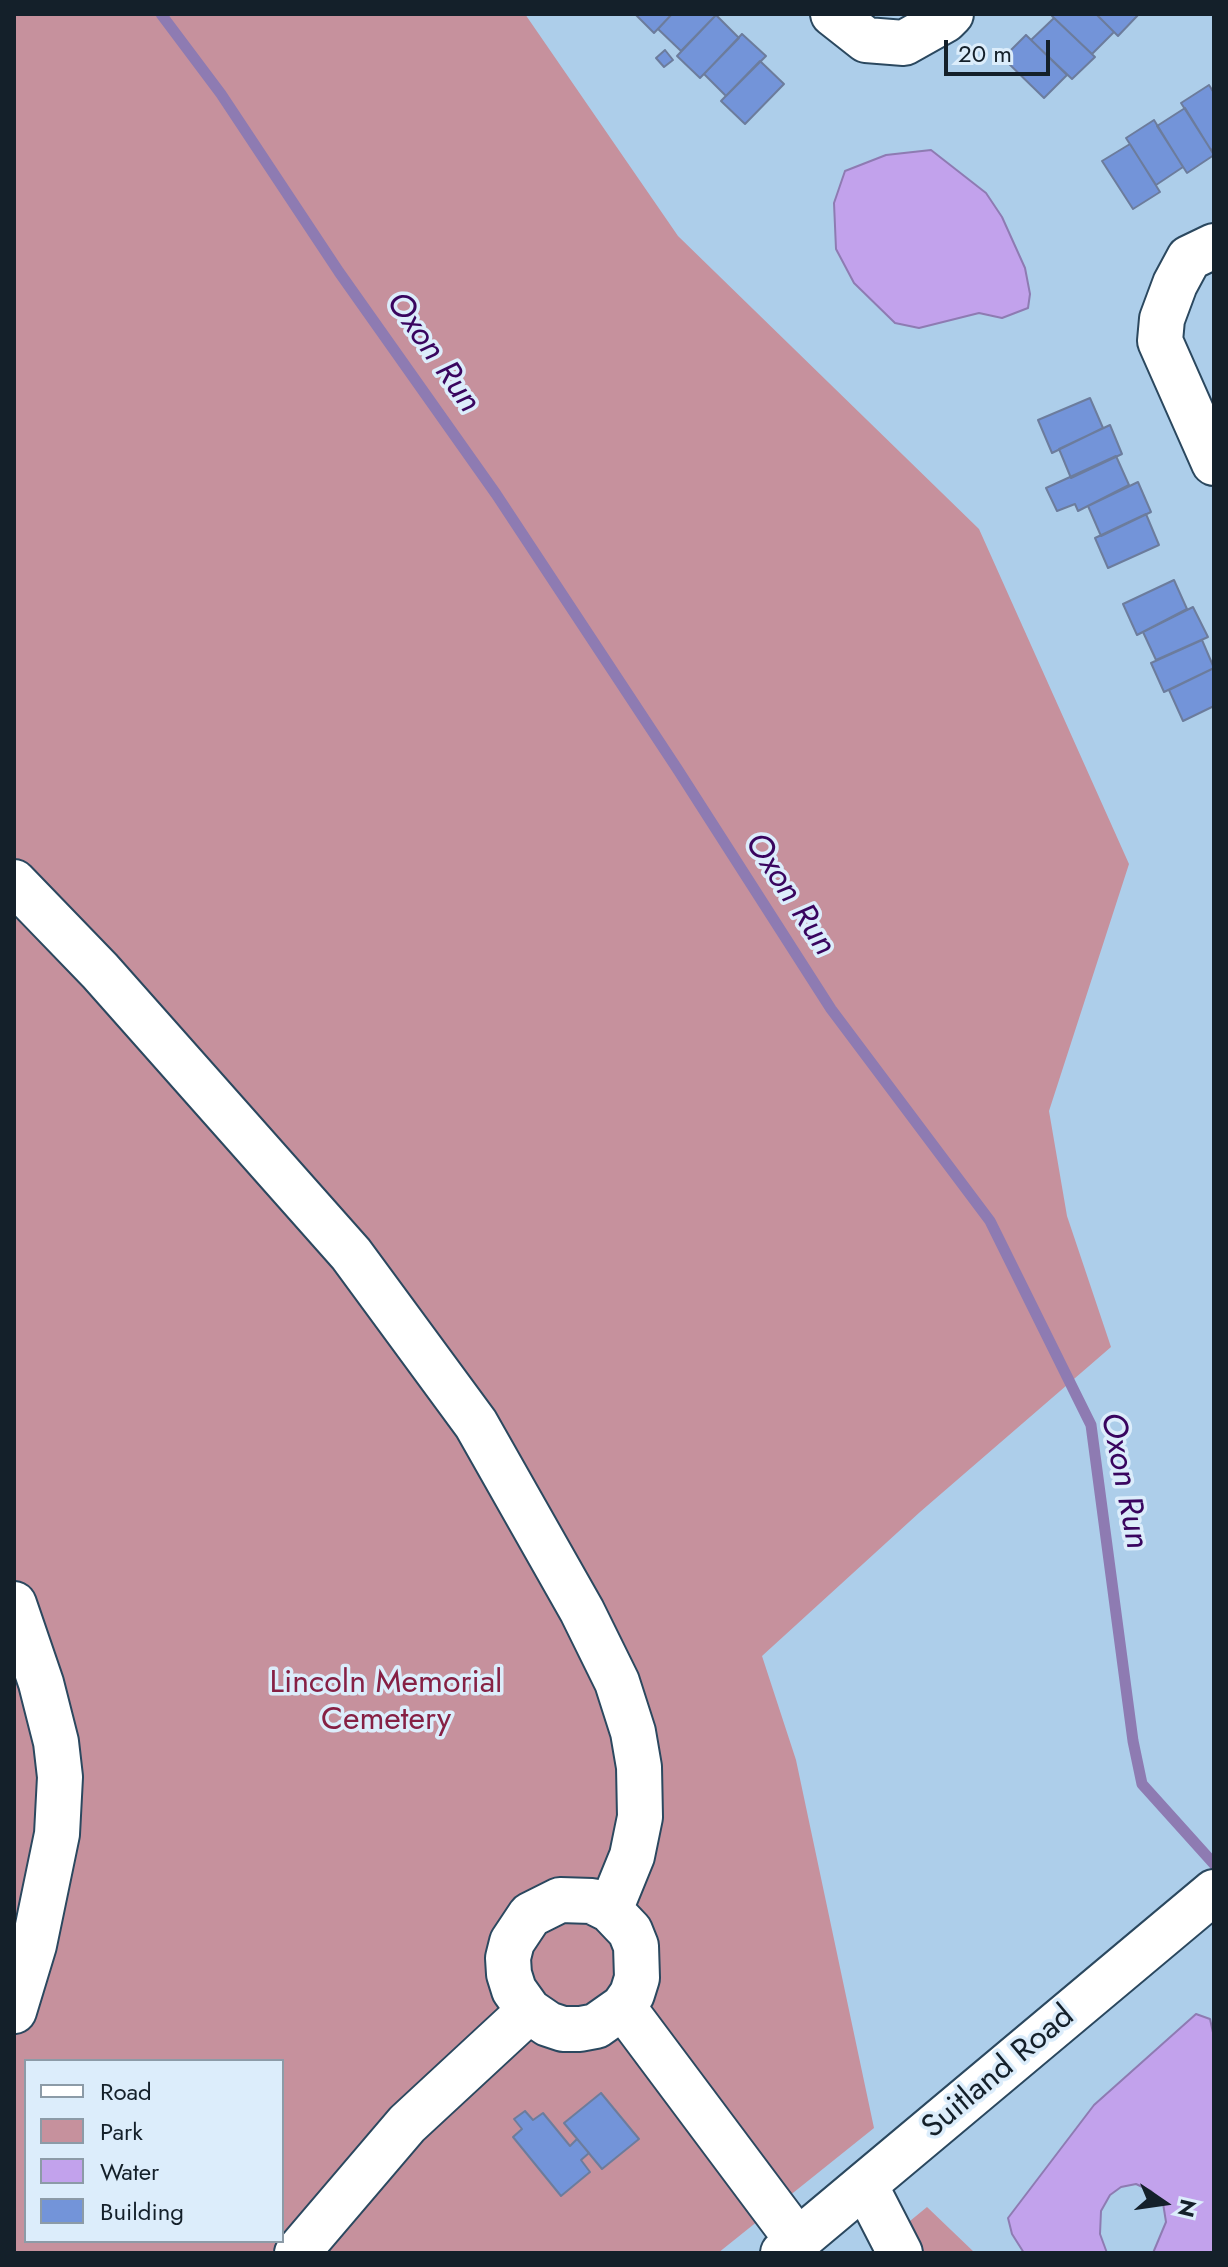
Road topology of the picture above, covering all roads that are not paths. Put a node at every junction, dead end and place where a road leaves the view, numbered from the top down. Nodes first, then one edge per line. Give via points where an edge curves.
1 (833, 14) edge
2 (951, 14) edge
3 (1214, 246) edge
4 (1214, 463) edge
5 (14, 882) edge
6 (14, 1604) edge
7 (1211, 1894) edge
8 (610, 1910) junction
9 (623, 2007) junction
10 (14, 2011) edge
11 (529, 2011) junction
12 (865, 2185) junction
13 (790, 2247) edge
14 (297, 2253) edge
15 (900, 2253) edge

1 - 2 main road via 866,40 904,43
3 - 4 main road via 1189,258 1162,319 1160,341
5 - 8 main road via 351,1254 476,1424 582,1611 617,1682 633,1732 640,1817 632,1856
6 - 10 main road via 41,1683 60,1777 57,1834
7 - 12 main road, Suitland Road
8 - 9 main road via 630,1931 639,1962 635,1986
8 - 11 main road via 592,1901 560,1900 537,1910 520,1927 510,1950 509,1974
9 - 11 main road via 596,2026 580,2029 548,2024
9 - 13 main road
11 - 14 main road via 407,2124
12 - 13 main road, Suitland Road
12 - 15 main road

